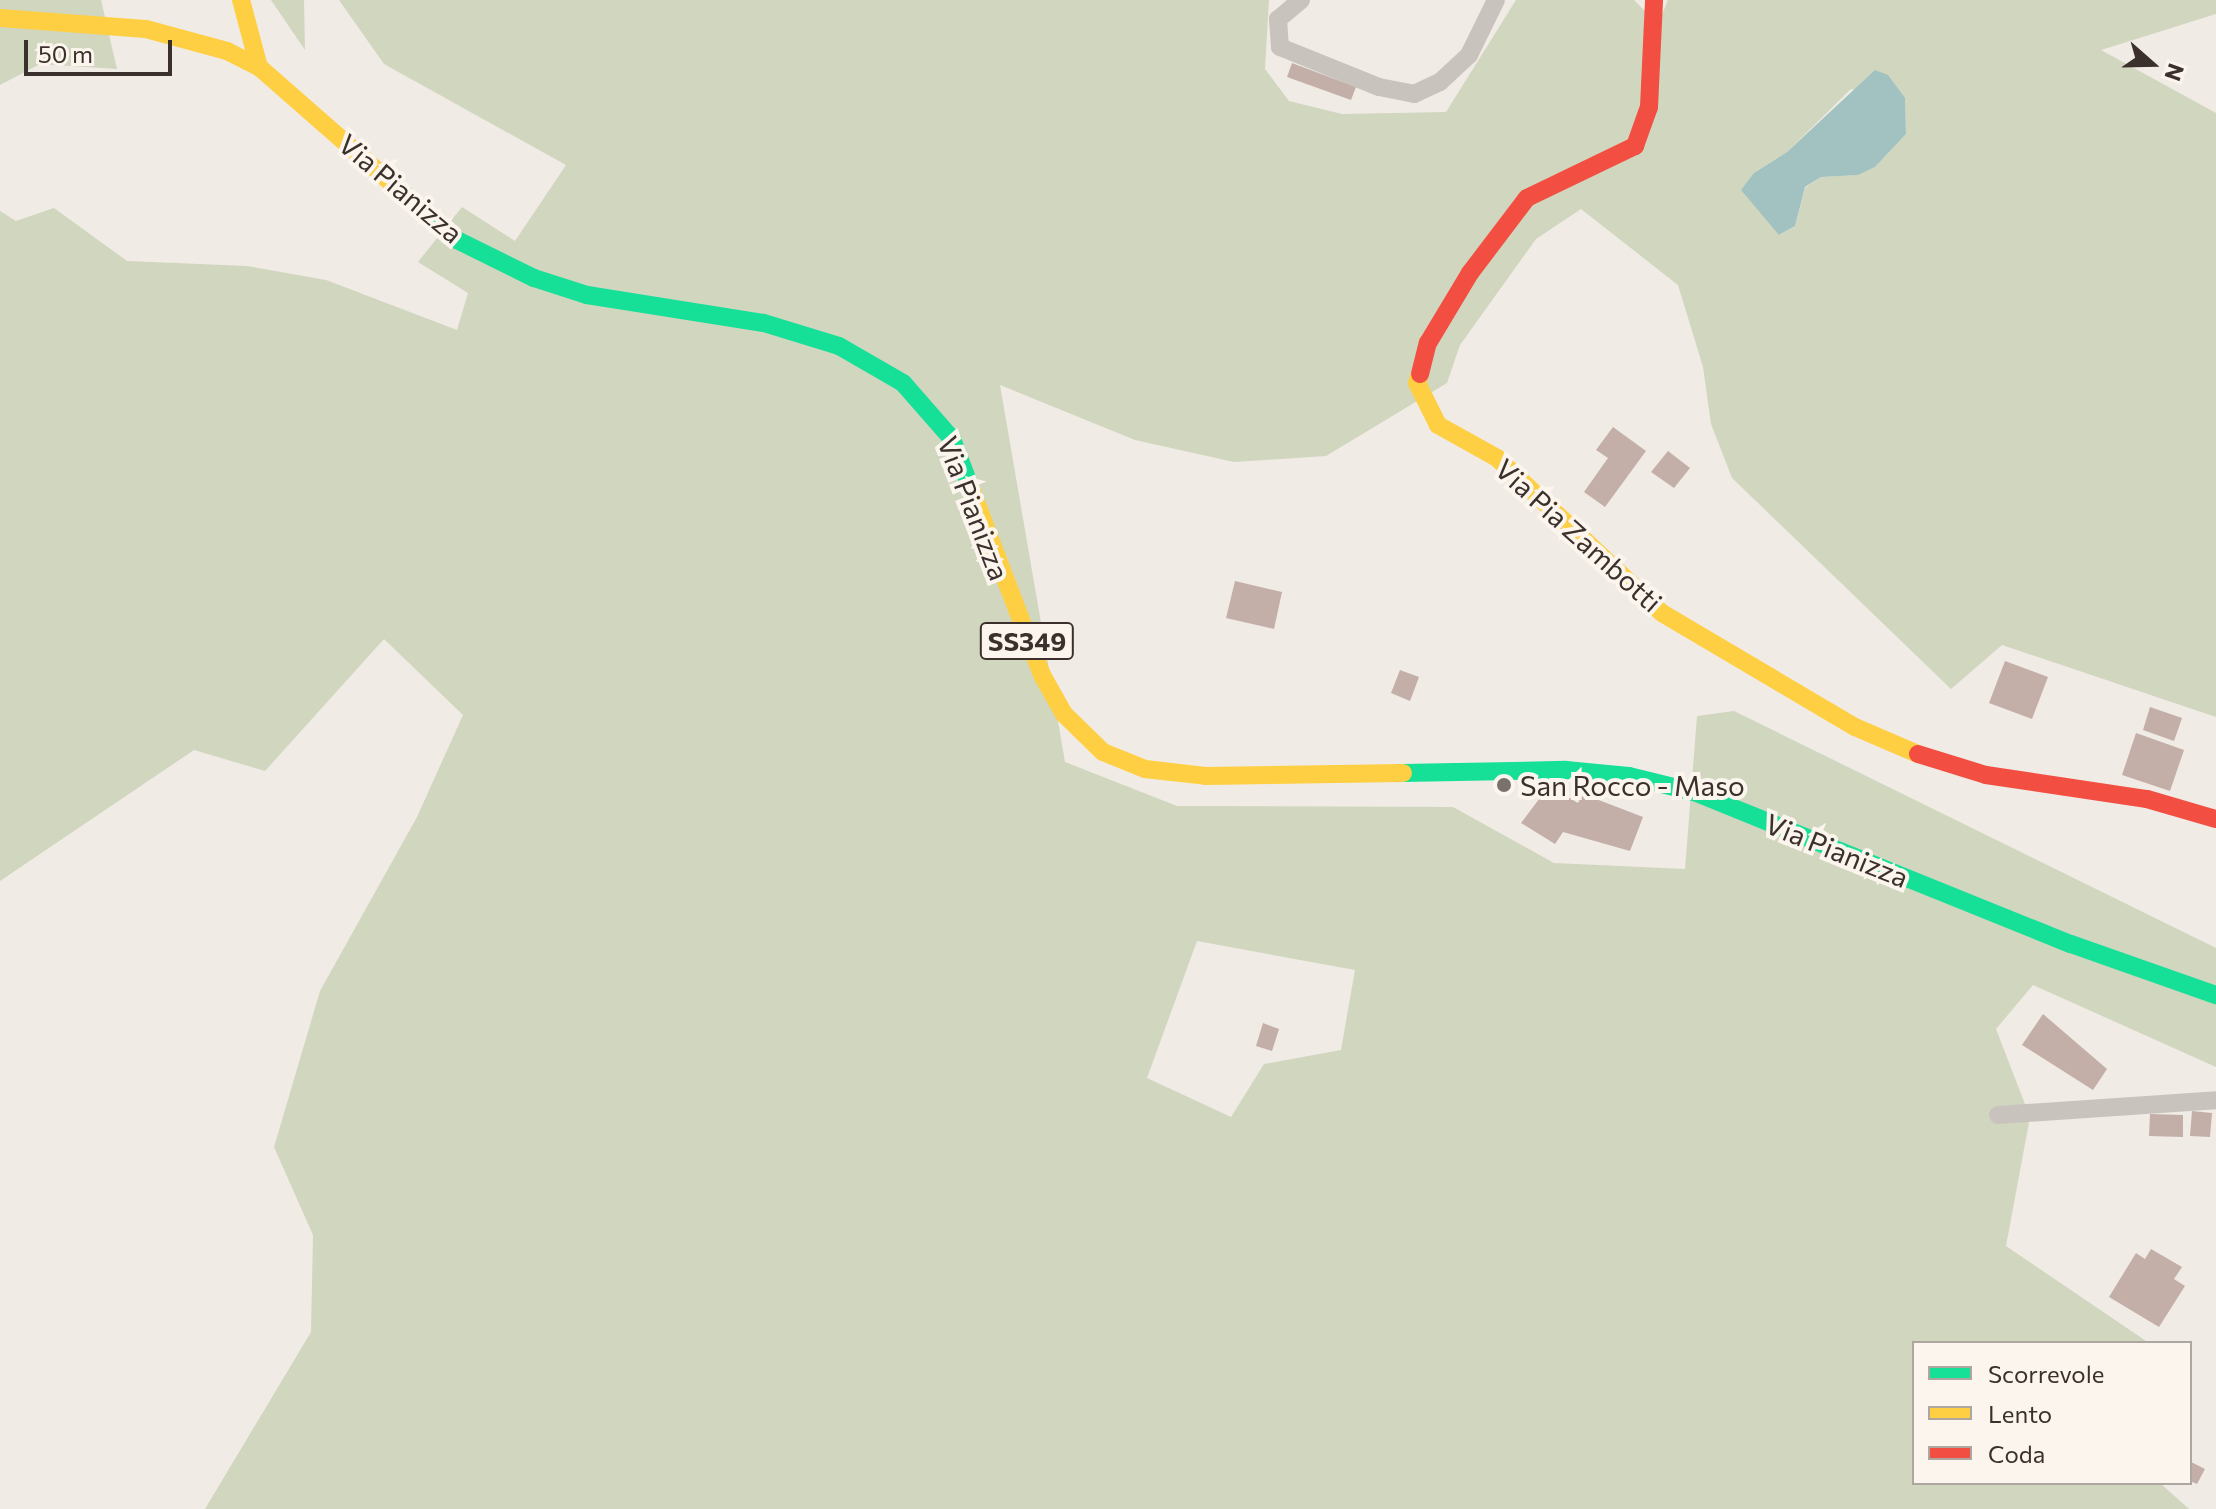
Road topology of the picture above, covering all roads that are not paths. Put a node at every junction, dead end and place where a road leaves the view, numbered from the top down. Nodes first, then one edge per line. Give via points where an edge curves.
1 (241, 0) edge
2 (1301, 0) edge
3 (1496, 0) edge
4 (1654, 0) edge
5 (0, 18) edge
6 (259, 67) junction
7 (2216, 819) edge
8 (2216, 995) edge
9 (2216, 1100) edge
10 (1998, 1115) dead end

1 - 6 main road
2 - 3 street via 1278,19 1280,47 1379,87 1414,94 1440,82 1469,55
4 - 7 main road, Via Pia Zambotti via 1649,107 1635,146 1527,198 1470,273 1428,343 1417,383 1438,425 1497,458 1662,613 1855,727 1903,750 1986,775 2147,799
5 - 6 main road, Via Pianizza / SS349 via 173,34
6 - 8 main road, Via Pianizza / SS349 via 457,240 534,278 587,295 764,323 839,346 903,383 952,439 1042,675 1064,714 1103,752 1145,769 1206,776 1566,770 1629,776 1694,792 2071,944
9 - 10 street

